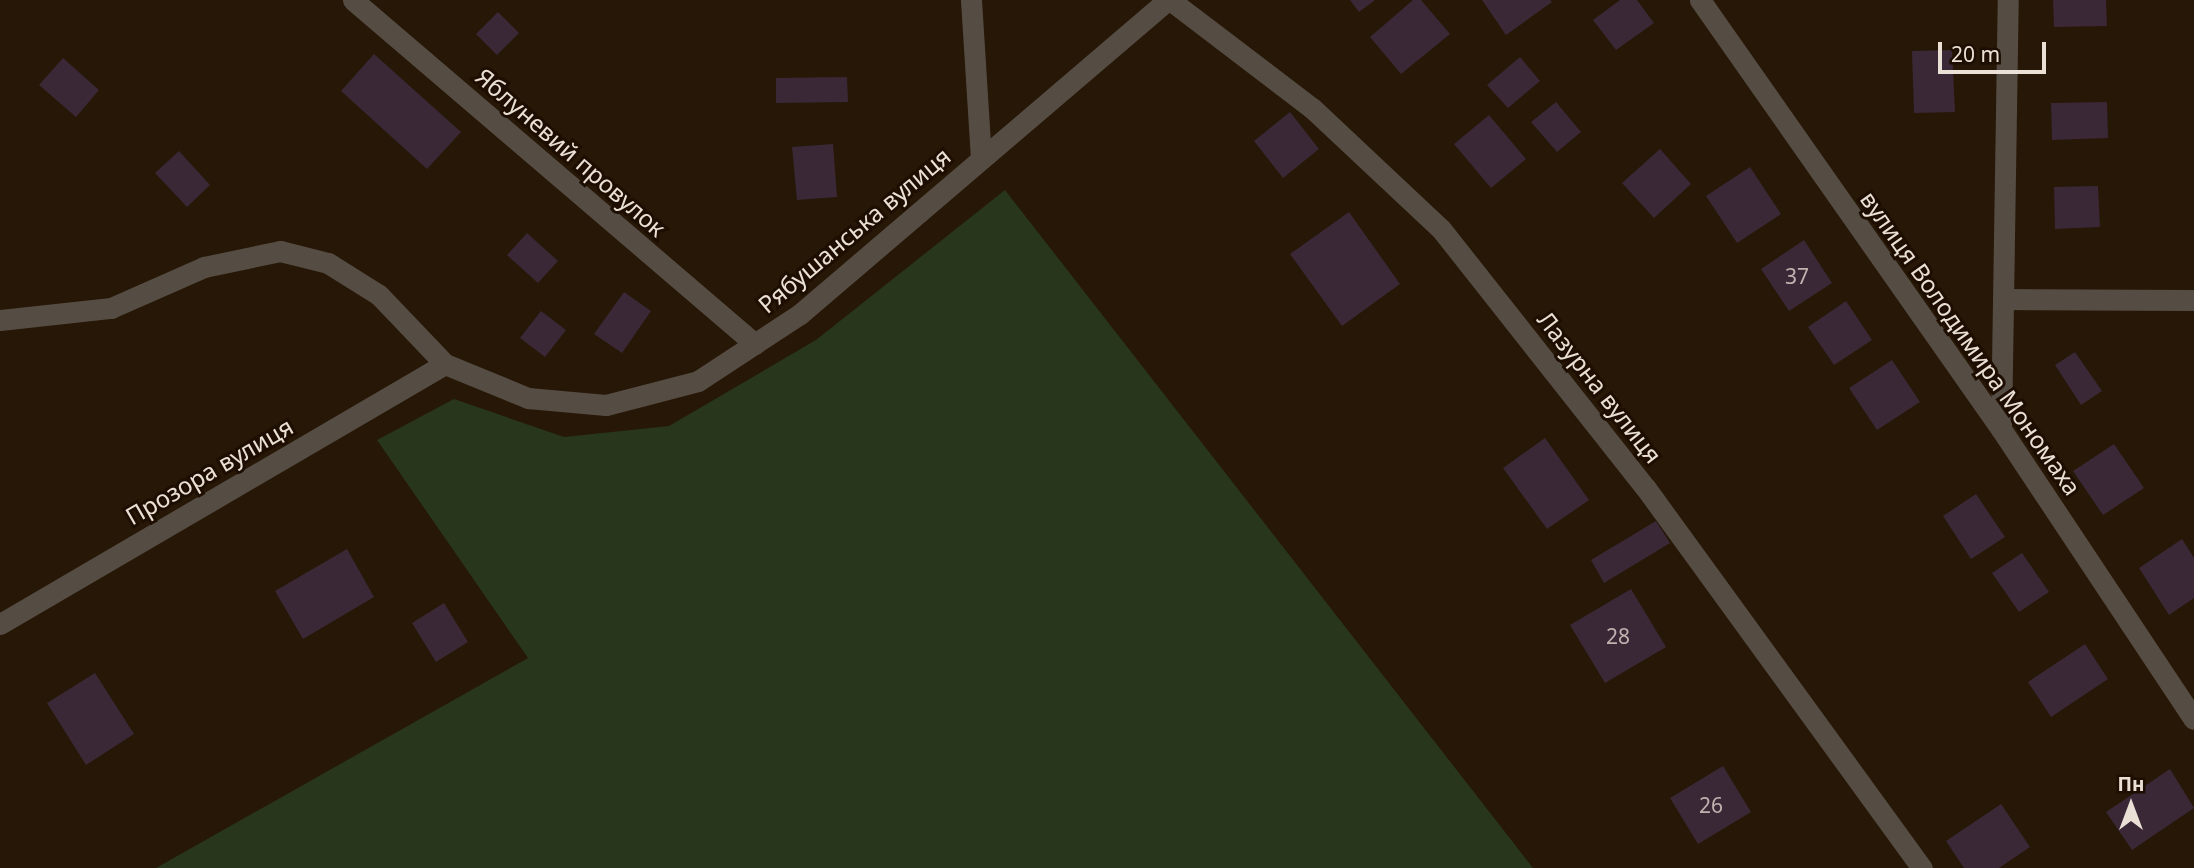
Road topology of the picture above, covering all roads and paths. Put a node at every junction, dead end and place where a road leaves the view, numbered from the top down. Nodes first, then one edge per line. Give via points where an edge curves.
1 (353, 0) edge
2 (971, 0) edge
3 (1168, 0) edge
4 (1700, 0) edge
5 (2008, 0) edge
6 (981, 159) junction
7 (2005, 299) junction
8 (2194, 300) edge
9 (0, 320) edge
10 (755, 344) junction
11 (445, 364) junction
12 (2001, 429) junction
13 (0, 624) edge
14 (2194, 719) edge
15 (1922, 868) edge

1 - 10 street, Яблуневий провулок
2 - 6 street
3 - 6 street, Рябушанська вулиця
3 - 15 street, Лазурна вулиця via 1312,108 1441,229 1646,487
4 - 12 street, вулиця Володимира Мономаха
5 - 7 street
6 - 10 street, Рябушанська вулиця via 800,314
7 - 8 street
7 - 12 street
9 - 11 street, Рябушанська вулиця via 111,308 204,267 280,251 328,263 379,295
10 - 11 street, Рябушанська вулиця via 698,382 606,405 528,398
11 - 13 street, Прозора вулиця
12 - 14 street, вулиця Володимира Мономаха

